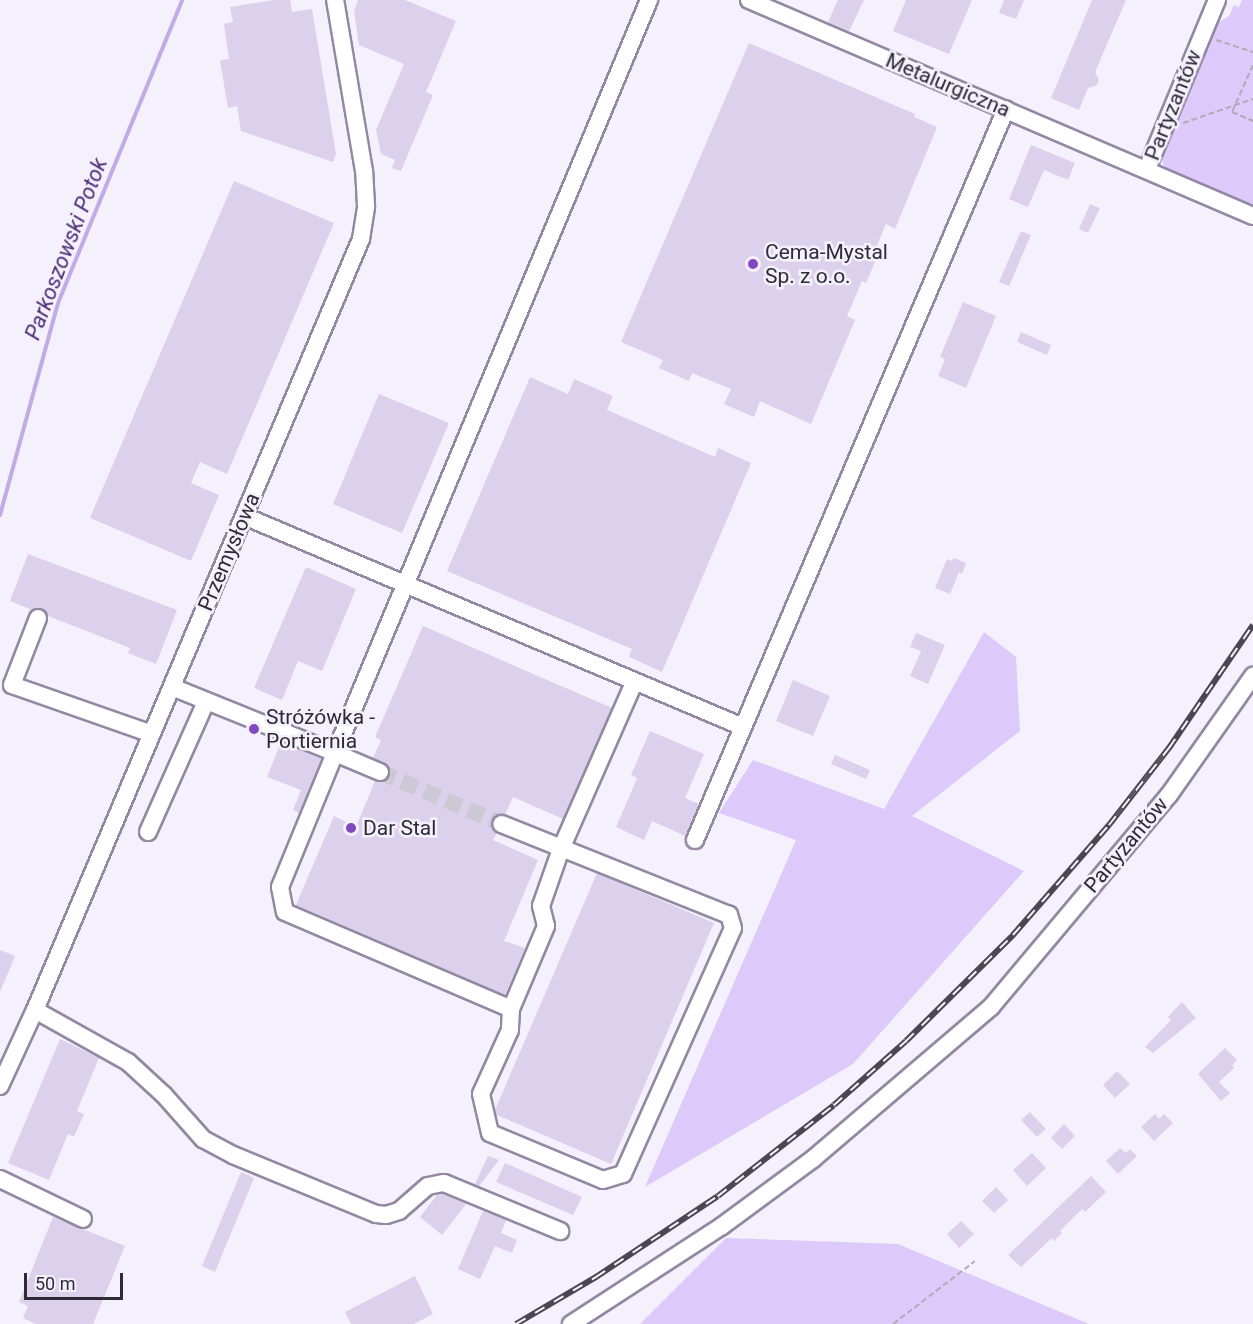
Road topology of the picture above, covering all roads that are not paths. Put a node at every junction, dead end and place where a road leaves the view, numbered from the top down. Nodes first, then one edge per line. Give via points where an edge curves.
1 (335, 0) edge
2 (649, 0) edge
3 (749, 0) edge
4 (1217, 0) edge
5 (1006, 109) junction
6 (1147, 170) junction
7 (1253, 216) edge
8 (244, 516) junction
9 (405, 584) junction
10 (38, 618) dead end
11 (1253, 676) edge
12 (634, 683) junction
13 (172, 687) junction
14 (206, 702) junction
15 (743, 727) junction
16 (152, 734) junction
17 (335, 753) junction
18 (380, 772) tunnel mouth
19 (502, 824) tunnel mouth
20 (148, 832) dead end
21 (695, 840) dead end
22 (561, 849) junction
23 (511, 1009) junction
24 (35, 1010) junction
25 (0, 1086) edge
26 (0, 1179) edge
27 (83, 1219) dead end
28 (560, 1231) dead end
29 (571, 1324) edge

1 - 8 street, Przemysłowa via 364,171 364,224 353,261
2 - 9 street
3 - 5 street, Metalurgiczna
4 - 6 street, Partyzantów
5 - 6 street, Metalurgiczna
5 - 15 street
6 - 7 street, Partyzantów
8 - 9 street
8 - 13 street, Przemysłowa
9 - 12 street
9 - 17 street
10 - 16 street via 12,685
11 - 29 street, Partyzantów via 1169,795 991,1006 813,1159 722,1226
12 - 15 street
12 - 22 street
13 - 14 street
13 - 16 street, Przemysłowa
14 - 17 street
14 - 20 street
15 - 21 street
16 - 24 street, Przemysłowa
17 - 18 street
17 - 23 street via 280,887 285,912
19 - 22 street
22 - 23 street via 541,906 546,926
22 - 23 street via 729,915 733,928 623,1174 603,1180 490,1133 481,1094 510,1030
24 - 25 street, Przemysłowa
24 - 28 street via 128,1062 203,1139 233,1155 376,1214 399,1211 428,1186 444,1183
26 - 27 street

